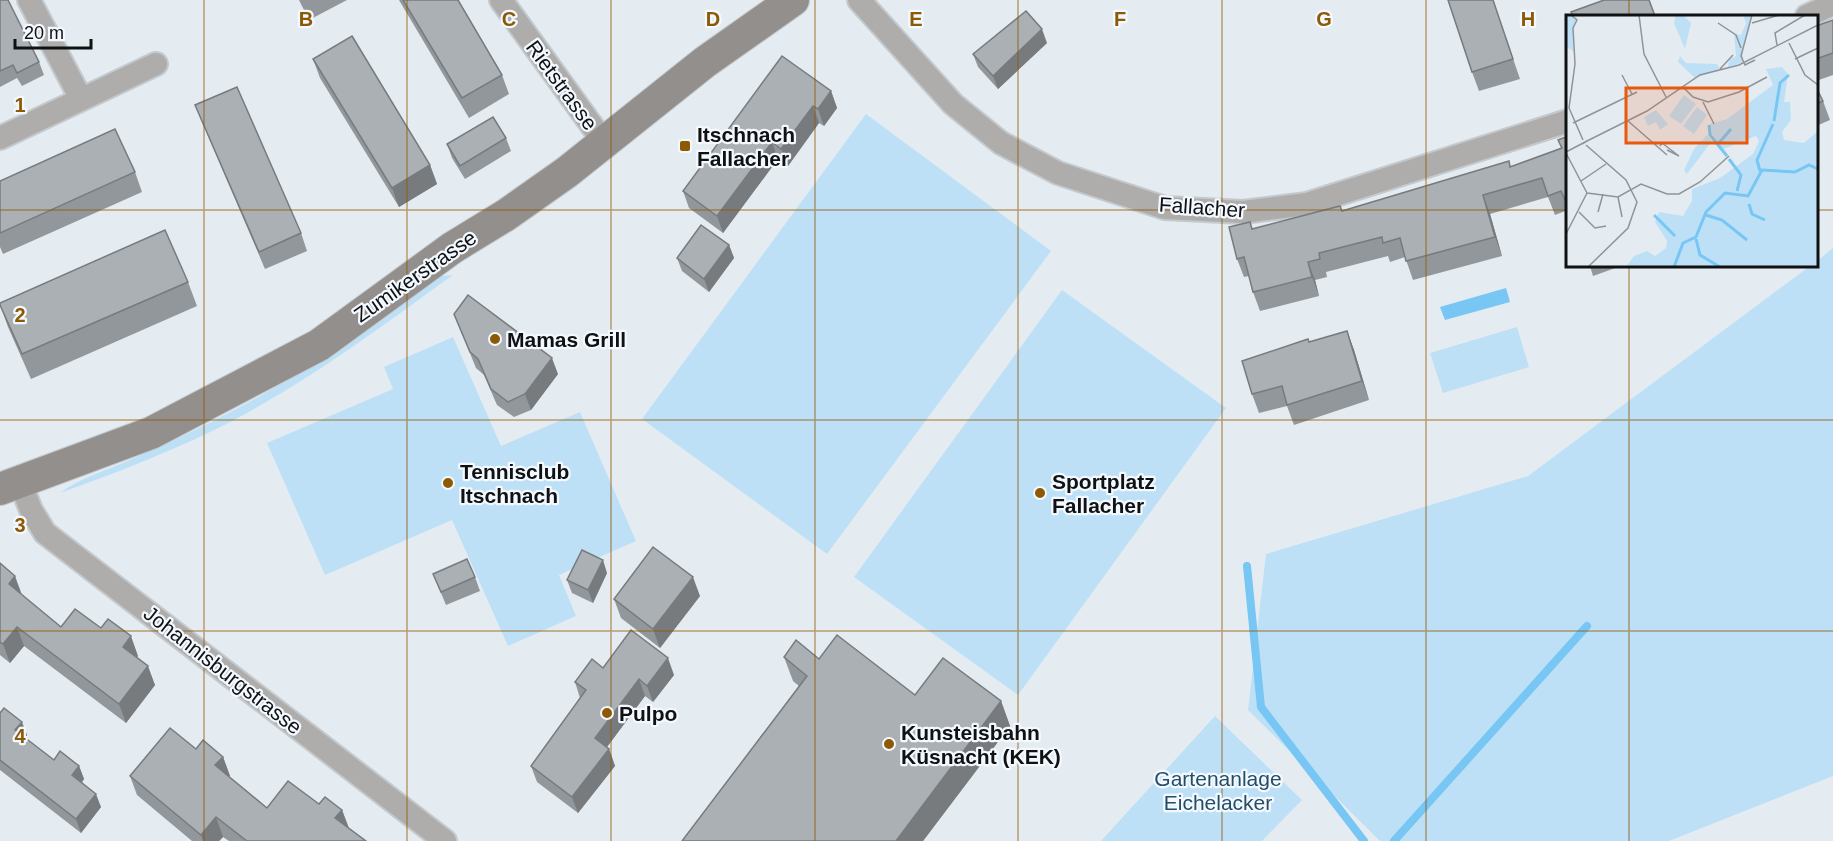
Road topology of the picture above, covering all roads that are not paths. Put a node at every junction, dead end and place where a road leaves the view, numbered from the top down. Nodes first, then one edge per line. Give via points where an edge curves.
1 (29, 0) edge
2 (501, 0) edge
3 (793, 0) edge
4 (859, 0) edge
5 (1833, 4) edge
6 (1809, 15) edge
7 (156, 64) dead end
8 (81, 99) junction
9 (1566, 122) edge
10 (0, 138) edge
11 (603, 141) junction
12 (10, 485) edge
13 (445, 841) edge

1 - 8 street
2 - 11 street, Rietstrasse
3 - 11 main road, Zumikerstrasse
4 - 9 street, Fallacher via 953,104 1001,143 1058,173 1165,208 1243,212 1306,204
5 - 6 street
7 - 8 street
8 - 10 street
11 - 12 main road, Zumikerstrasse via 567,172 452,248 319,345 151,433
12 - 13 street, Johannisburgstrasse via 45,532

